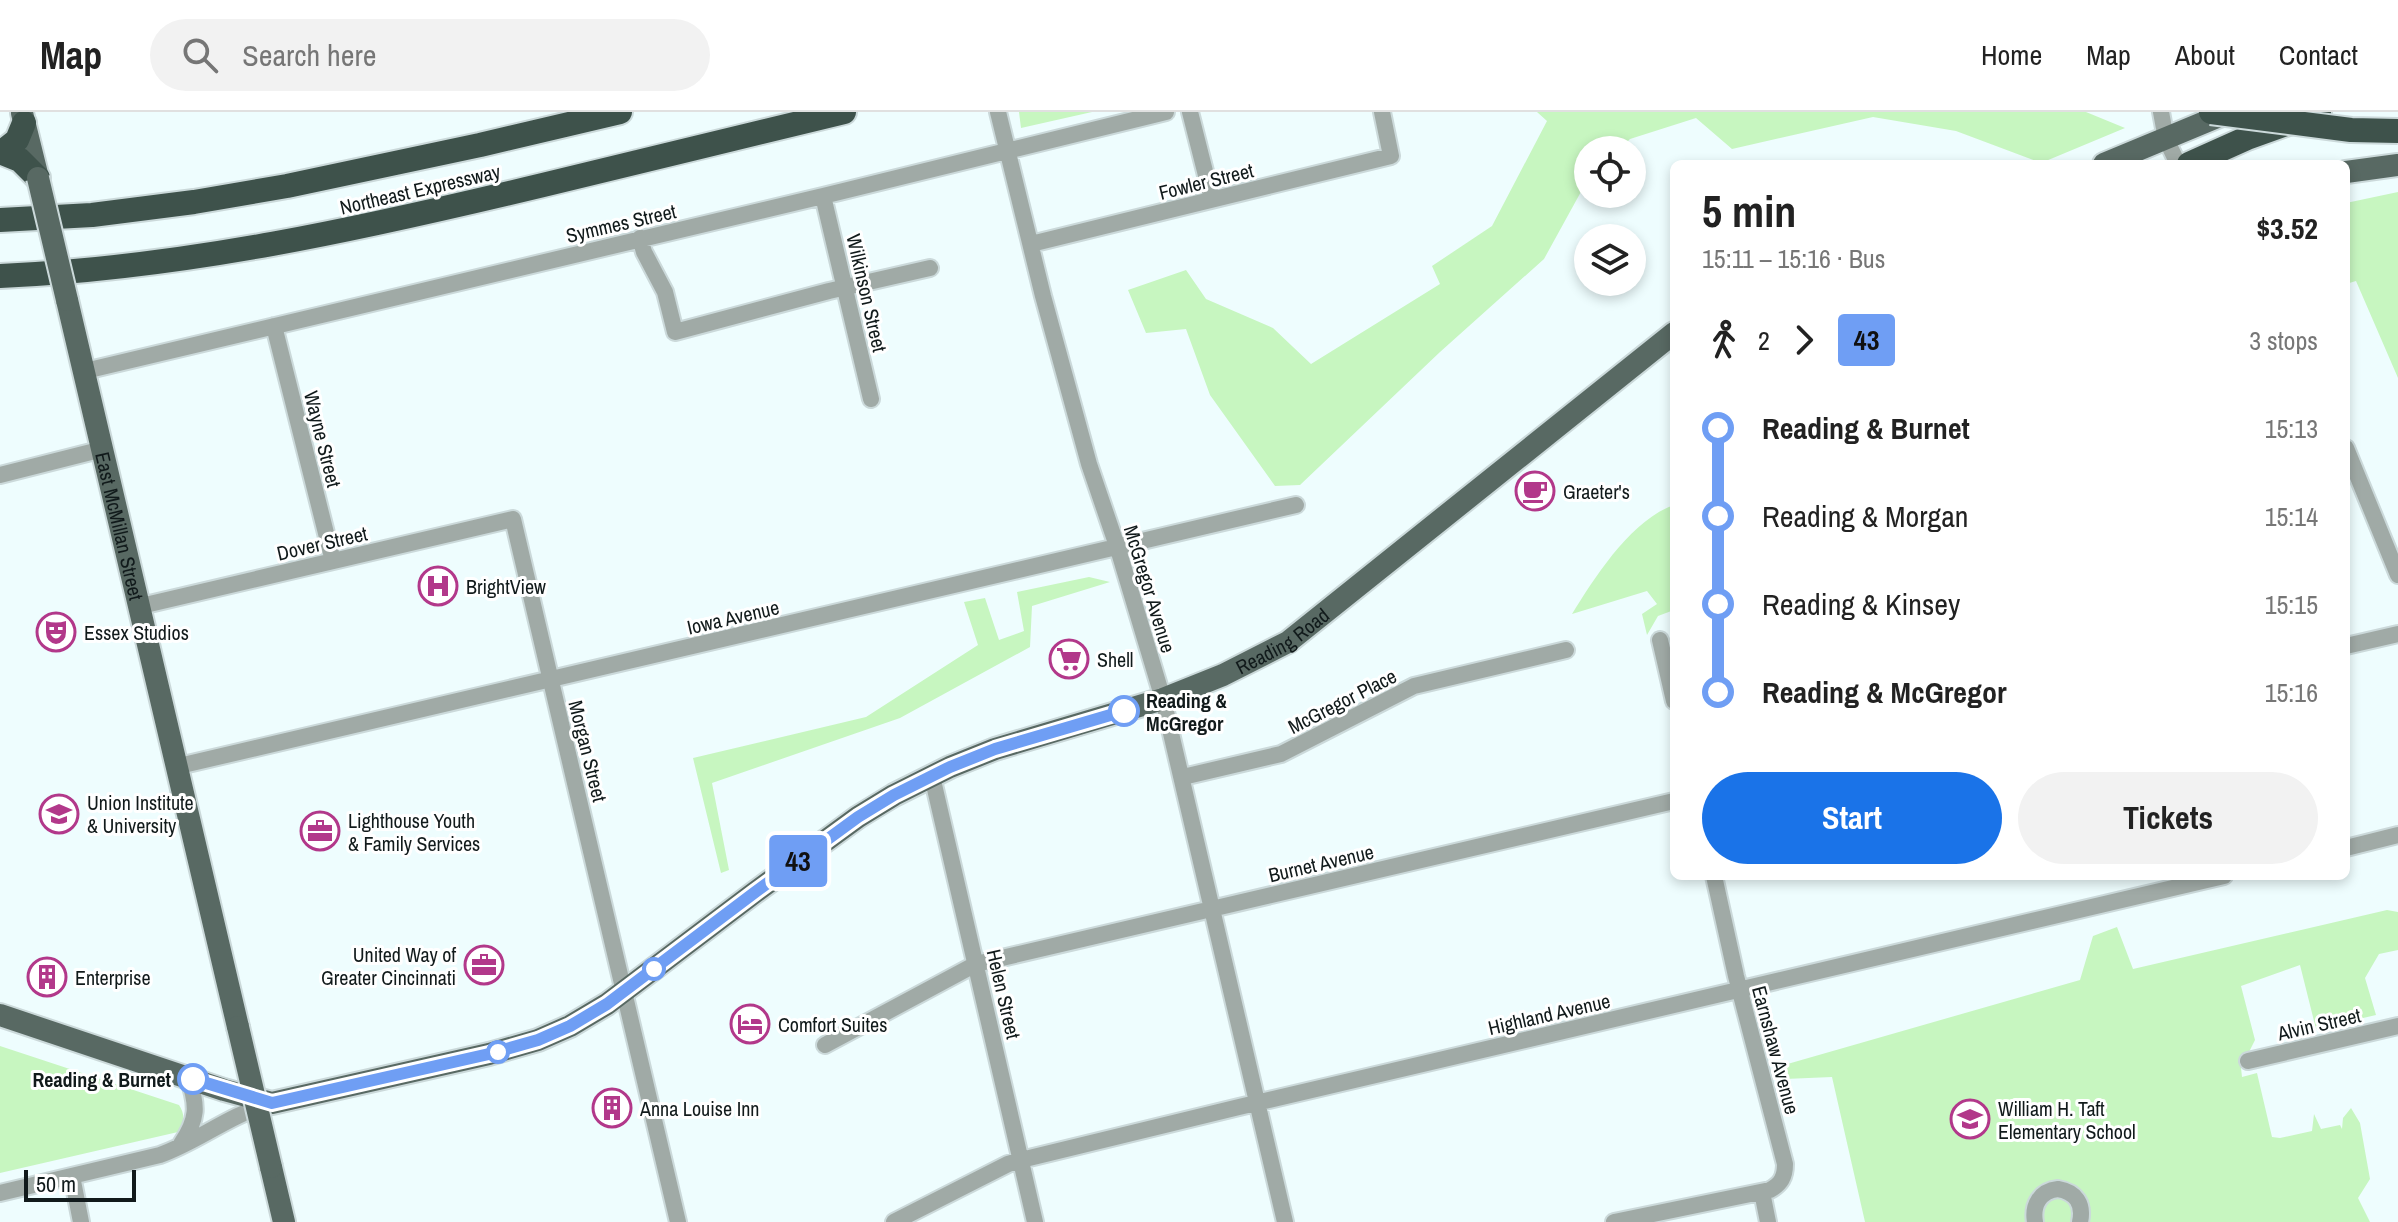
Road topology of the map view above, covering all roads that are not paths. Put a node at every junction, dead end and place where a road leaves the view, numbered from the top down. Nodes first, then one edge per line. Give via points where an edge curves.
1 (620, 112) edge
2 (844, 112) edge
3 (1166, 112) edge
4 (1190, 112) edge
5 (1382, 112) edge
6 (2161, 112) edge
7 (2211, 112) edge
8 (2229, 112) edge
9 (2319, 112) edge
10 (23, 118) edge
11 (1000, 118) edge
12 (2398, 131) edge
13 (2247, 138) junction
14 (2166, 139) junction
15 (1008, 151) junction
16 (1, 152) edge
17 (2114, 160) edge
18 (2176, 160) edge
19 (2198, 160) edge
20 (2224, 160) edge
21 (2398, 165) edge
22 (2350, 171) edge
23 (38, 178) junction
24 (823, 196) junction
25 (1212, 199) junction
26 (0, 220) edge
27 (640, 238) junction
28 (1031, 244) junction
29 (930, 268) dead end
30 (0, 276) edge
31 (845, 288) junction
32 (274, 326) junction
33 (1670, 336) edge
34 (85, 371) junction
35 (871, 399) dead end
36 (103, 449) junction
37 (2350, 458) edge
38 (0, 475) edge
39 (1296, 505) dead end
40 (513, 519) joint
41 (1118, 549) junction
42 (333, 561) junction
43 (2398, 575) edge
44 (141, 606) junction
45 (2398, 634) edge
46 (1660, 640) dead end
47 (2350, 645) edge
48 (1566, 650) dead end
49 (551, 680) junction
50 (1670, 684) edge
51 (1163, 699) junction
52 (179, 766) junction
53 (932, 776) junction
54 (1183, 777) junction
55 (1670, 802) edge
56 (2398, 835) edge
57 (2350, 847) edge
58 (1715, 880) edge
59 (2207, 880) edge
60 (1214, 909) junction
61 (976, 964) junction
62 (1740, 990) junction
63 (623, 992) junction
64 (0, 1015) edge
65 (2398, 1026) edge
66 (825, 1045) dead end
67 (2248, 1061) dead end
68 (188, 1077) junction
69 (272, 1103) junction
70 (1257, 1103) junction
71 (178, 1149) junction
72 (1021, 1160) junction
73 (72, 1176) junction
74 (1762, 1192) junction
75 (0, 1193) edge
76 (81, 1222) edge
77 (284, 1222) edge
78 (678, 1222) edge
79 (894, 1222) edge
80 (1035, 1222) edge
81 (1285, 1222) edge
82 (1614, 1222) edge
83 (1768, 1222) edge
84 (2035, 1222) edge
85 (2080, 1222) edge

1 - 26 highway, Northeast Expressway via 194,202
2 - 30 highway, Northeast Expressway via 287,243 201,257
3 - 15 street, Symmes Street
4 - 25 street
5 - 25 street, Fowler Street via 1391,156
6 - 14 street
7 - 12 highway, bridge
8 - 14 main road
9 - 13 highway
10 - 16 highway via 17,140
10 - 23 main road, East McMillan Street
11 - 15 street, McGregor Avenue
13 - 19 highway
13 - 20 highway
14 - 17 main road
14 - 18 street
15 - 24 street, Symmes Street
15 - 28 street, McGregor Avenue
16 - 23 highway via 20,160
21 - 22 main road
23 - 34 main road, East McMillan Street, bridge
24 - 27 street, Symmes Street
24 - 31 street, Wilkinson Street
25 - 28 street, Fowler Street
27 - 31 street via 665,292 675,332
27 - 32 street, Symmes Street
28 - 41 street, McGregor Avenue via 1089,464
29 - 31 street
31 - 35 street, Wilkinson Street
32 - 34 street, Symmes Street
32 - 42 street, Wayne Street
33 - 51 main road, Reading Road via 1288,642
34 - 36 main road, East McMillan Street
36 - 38 street
36 - 44 main road, East McMillan Street
37 - 43 street
39 - 41 street, Iowa Avenue
40 - 42 street, Dover Street
40 - 49 street, Morgan Street
41 - 49 street, Iowa Avenue
41 - 51 street, McGregor Avenue
42 - 44 street, Dover Street
44 - 52 main road, East McMillan Street
45 - 47 street
46 - 50 street
48 - 54 street, McGregor Place via 1414,686 1281,754
49 - 52 street, Iowa Avenue
49 - 63 street, Morgan Street
51 - 53 main road, Reading Road via 995,749
51 - 54 street, McGregor Avenue
52 - 77 main road, East McMillan Street, bridge
53 - 61 street, Helen Street
53 - 63 main road, Reading Road via 858,817
54 - 60 street, McGregor Avenue
55 - 60 street, Burnet Avenue
56 - 57 street
58 - 62 street, Earnshaw Avenue
59 - 62 street, Highland Avenue
60 - 61 street, Burnet Avenue
60 - 70 street, McGregor Avenue
61 - 66 street, Burnet Avenue
61 - 72 street, Helen Street
62 - 70 street, Highland Avenue
62 - 74 street, Earnshaw Avenue via 1785,1164 1777,1186
63 - 69 main road, Reading Road via 538,1040
63 - 78 street, Morgan Street
64 - 68 main road, Reading Road
65 - 67 street, Alvin Street
68 - 69 main road, Reading Road
68 - 71 street via 195,1118
69 - 71 street via 234,1117
70 - 72 street, Highland Avenue
70 - 81 street, McGregor Avenue
71 - 73 street
72 - 79 street, Highland Avenue
72 - 80 street, Helen Street
73 - 75 street
73 - 76 street
74 - 82 street
74 - 83 street
84 - 85 street via 2036,1202 2058,1189 2076,1197

